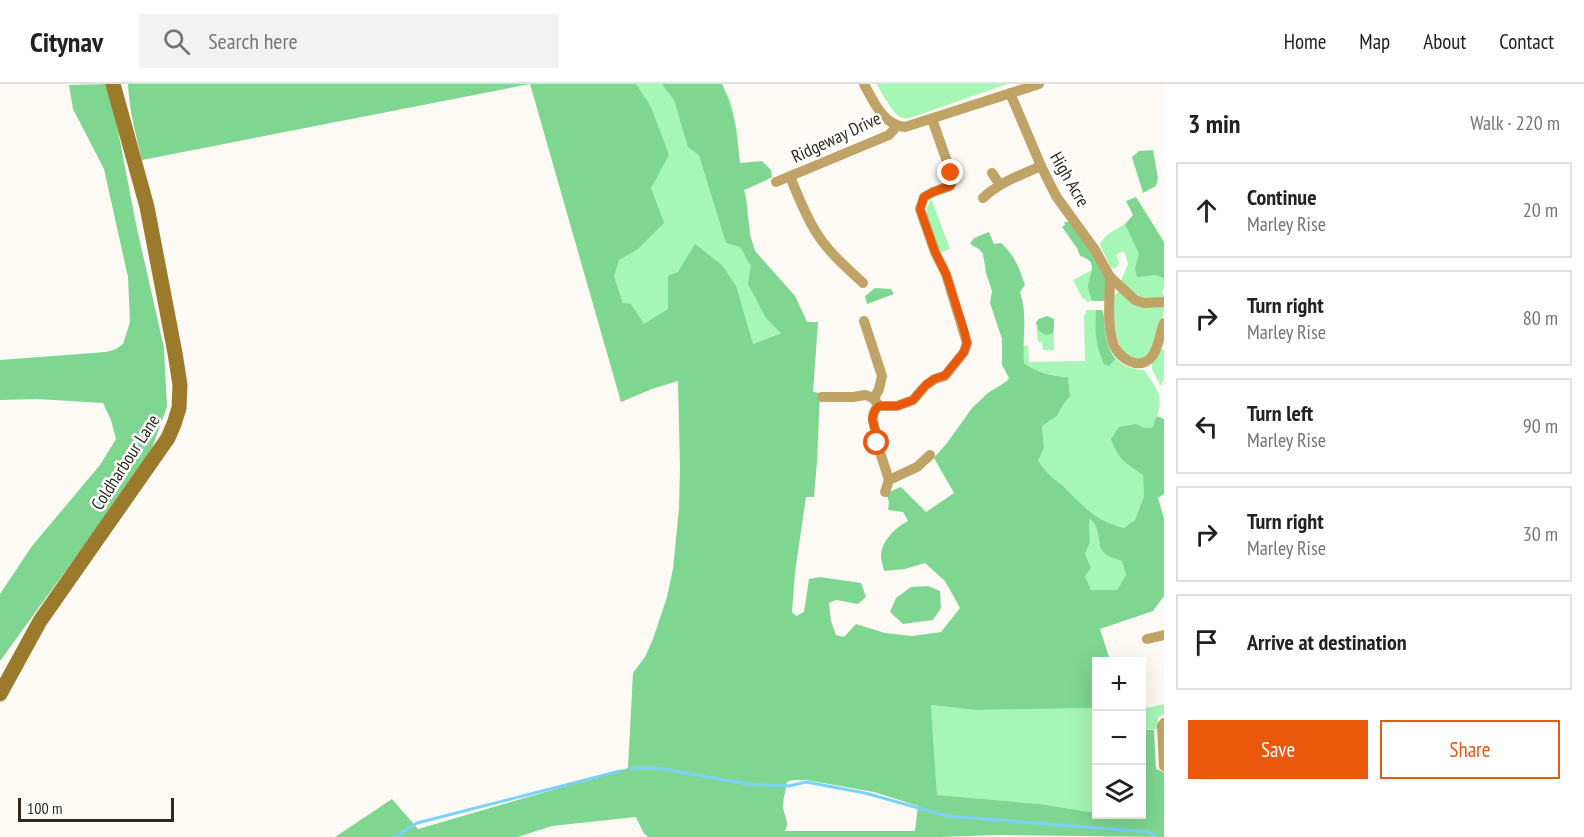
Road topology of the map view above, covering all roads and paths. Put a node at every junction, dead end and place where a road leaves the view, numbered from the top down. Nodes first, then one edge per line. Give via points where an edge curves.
1 (113, 84) edge
2 (864, 84) edge
3 (1039, 84) edge
4 (1010, 93) junction
5 (932, 119) junction
6 (897, 126) junction
7 (1041, 166) junction
8 (992, 173) dead end
9 (790, 177) junction
10 (776, 182) dead end
11 (1000, 185) junction
12 (983, 198) dead end
13 (1110, 277) junction
14 (862, 278) dead end
15 (1164, 302) edge
16 (864, 321) dead end
17 (1164, 323) edge
18 (822, 397) dead end
19 (877, 403) junction
20 (930, 455) dead end
21 (890, 480) junction
22 (885, 492) dead end
23 (1164, 635) edge
24 (1147, 639) dead end
25 (0, 694) edge
26 (1164, 723) edge
27 (1164, 766) edge

1 - 25 street, Coldharbour Lane via 147,207 175,353 179,408 168,438 40,621
2 - 6 street via 888,122
3 - 4 street
4 - 5 street
4 - 7 street, High Acre
5 - 6 street
5 - 19 street via 952,182 924,197 920,209 946,274 967,343 945,375 926,385 913,400 897,406
6 - 9 street, Ridgeway Drive via 889,135
7 - 11 street
7 - 13 street, High Acre via 1056,196
8 - 11 street
9 - 10 street, Ridgeway Drive
9 - 14 street, Ridgeway Drive via 825,246
11 - 12 street
13 - 15 street, High Acre via 1135,300
13 - 17 street, High Acre via 1110,327 1118,354 1131,362 1145,363 1156,348
16 - 19 street via 882,376
18 - 19 street via 865,395
19 - 21 street via 872,419
20 - 21 street via 917,467
21 - 22 street
23 - 24 street
26 - 27 street

